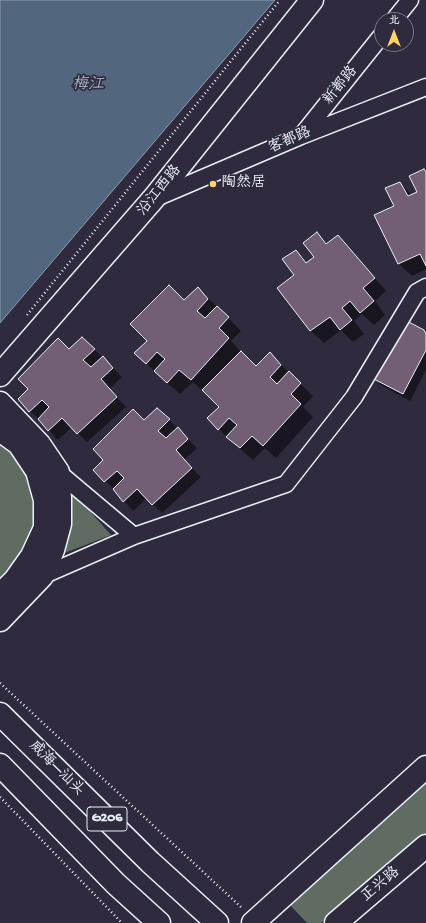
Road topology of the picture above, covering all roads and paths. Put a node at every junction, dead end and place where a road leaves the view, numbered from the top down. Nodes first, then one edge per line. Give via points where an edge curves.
1 (280, 0) edge
2 (312, 0) edge
3 (410, 0) edge
4 (400, 12) edge
5 (374, 45) edge
6 (426, 87) edge
7 (301, 136) junction
8 (154, 198) junction
9 (426, 287) edge
10 (25, 317) dead end
11 (0, 375) edge
12 (0, 403) edge
13 (0, 430) edge
14 (58, 472) junction
15 (134, 536) junction
16 (42, 576) junction
17 (0, 595) edge
18 (0, 620) edge
19 (0, 683) edge
20 (0, 714) edge
21 (0, 765) edge
22 (426, 767) edge
23 (0, 797) edge
24 (426, 846) edge
25 (248, 916) edge
26 (122, 923) edge
27 (159, 923) edge
28 (217, 923) edge
29 (336, 923) edge

1 - 10 path
2 - 8 main road, 沿江西路
3 - 4 street
5 - 7 street, 新都路
6 - 7 street, 客都路
7 - 8 street, 客都路
8 - 11 main road, 沿江西路
9 - 15 street via 416,292 354,397 286,484
12 - 14 main road via 39,444
13 - 17 main road via 19,444 37,471 45,500 44,528 32,556 15,580
14 - 15 street
14 - 16 main road via 60,524
15 - 16 street
16 - 18 main road
19 - 25 path
20 - 28 main road, 威海—汕头 / G206 via 150,862
21 - 27 main road, G206 via 116,884
22 - 25 main road
23 - 26 path
24 - 29 main road, 正兴路

